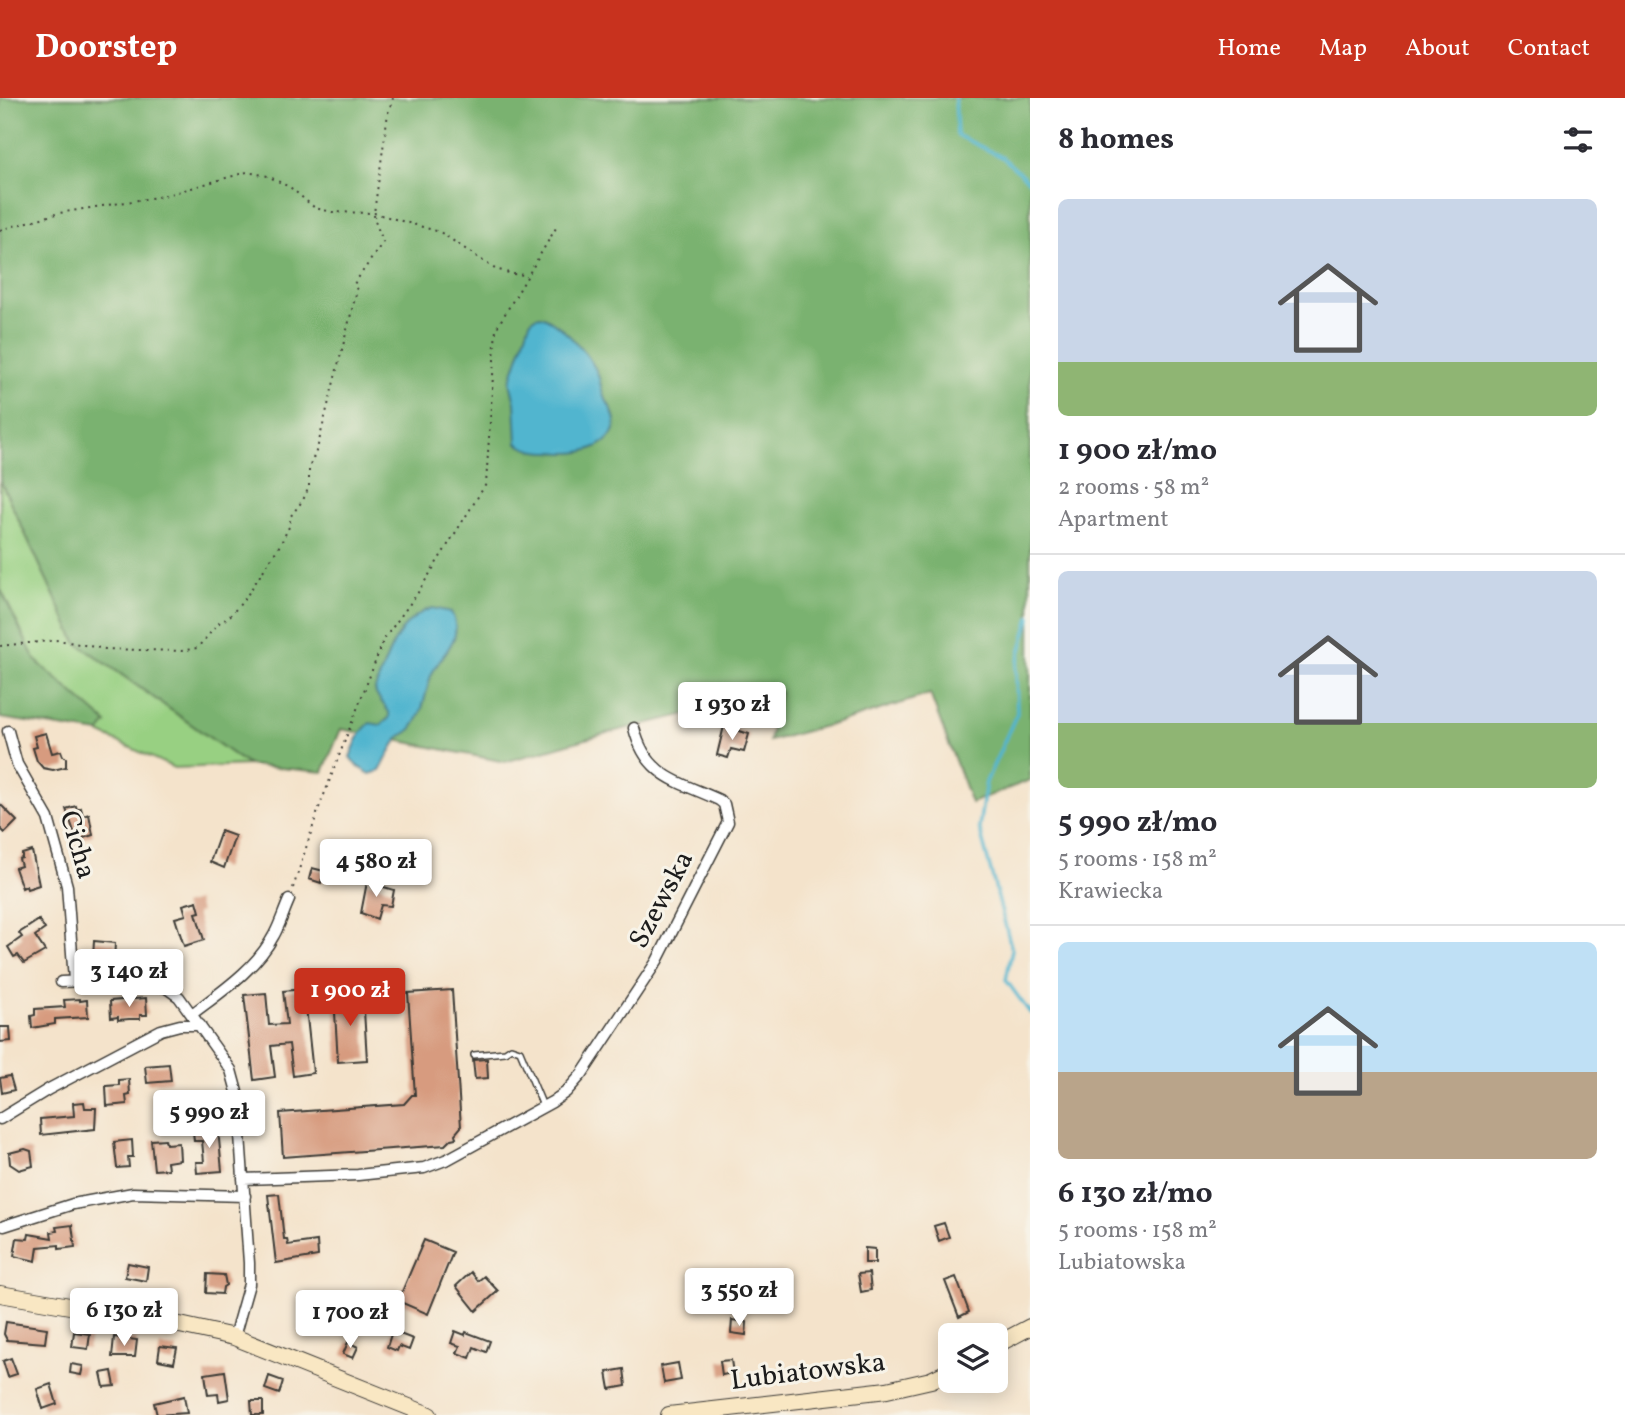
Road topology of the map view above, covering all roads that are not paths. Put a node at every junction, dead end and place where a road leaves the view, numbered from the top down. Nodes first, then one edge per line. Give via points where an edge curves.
1 (634, 728) dead end
2 (8, 731) dead end
3 (289, 900) road end
4 (74, 980) junction
5 (61, 982) dead end
6 (192, 1014) junction
7 (200, 1025) junction
8 (474, 1055) dead end
9 (543, 1106) junction
10 (0, 1119) edge
11 (243, 1179) junction
12 (245, 1196) junction
13 (4, 1226) dead end
14 (0, 1294) edge
15 (1030, 1327) edge
16 (234, 1337) junction
17 (1008, 1339) edge
18 (938, 1376) edge
19 (429, 1415) edge
20 (669, 1415) edge

1 - 9 street, Szewska via 643,754 654,768 719,800 728,822 651,970 582,1074 566,1092
2 - 4 street, Cicha via 17,764 48,818 67,886
3 - 6 street via 261,954
4 - 5 street
4 - 6 street via 165,987
6 - 7 street
7 - 10 street via 161,1030
7 - 11 street via 234,1080
8 - 9 lane via 511,1048 520,1051
9 - 11 street, Szewska via 424,1168
11 - 12 street
12 - 13 street via 133,1193 73,1203
12 - 16 street via 249,1284
14 - 16 street
15 - 17 street
16 - 19 street
18 - 20 street, Lubiatowska via 887,1390

